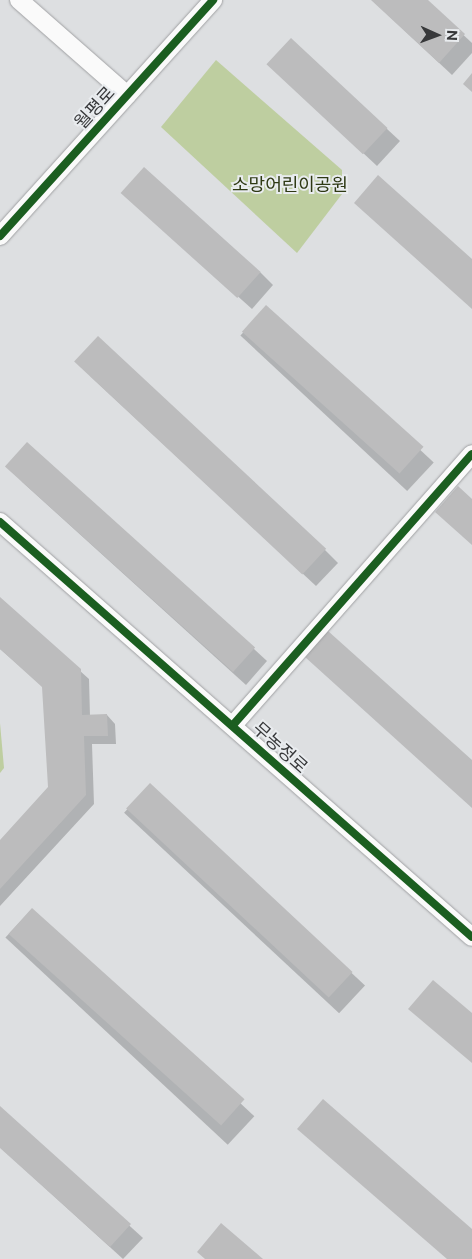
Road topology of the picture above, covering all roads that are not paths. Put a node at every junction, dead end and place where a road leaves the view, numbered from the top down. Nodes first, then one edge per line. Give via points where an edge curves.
1 (19, 0) edge
2 (212, 0) edge
3 (127, 95) junction
4 (0, 236) edge
5 (472, 454) edge
6 (0, 522) edge
7 (232, 725) junction
8 (472, 937) edge

1 - 3 street
2 - 3 street, 월평로
3 - 4 street, 월평로
5 - 7 street
6 - 7 street, 무농정로
7 - 8 street, 무농정로

